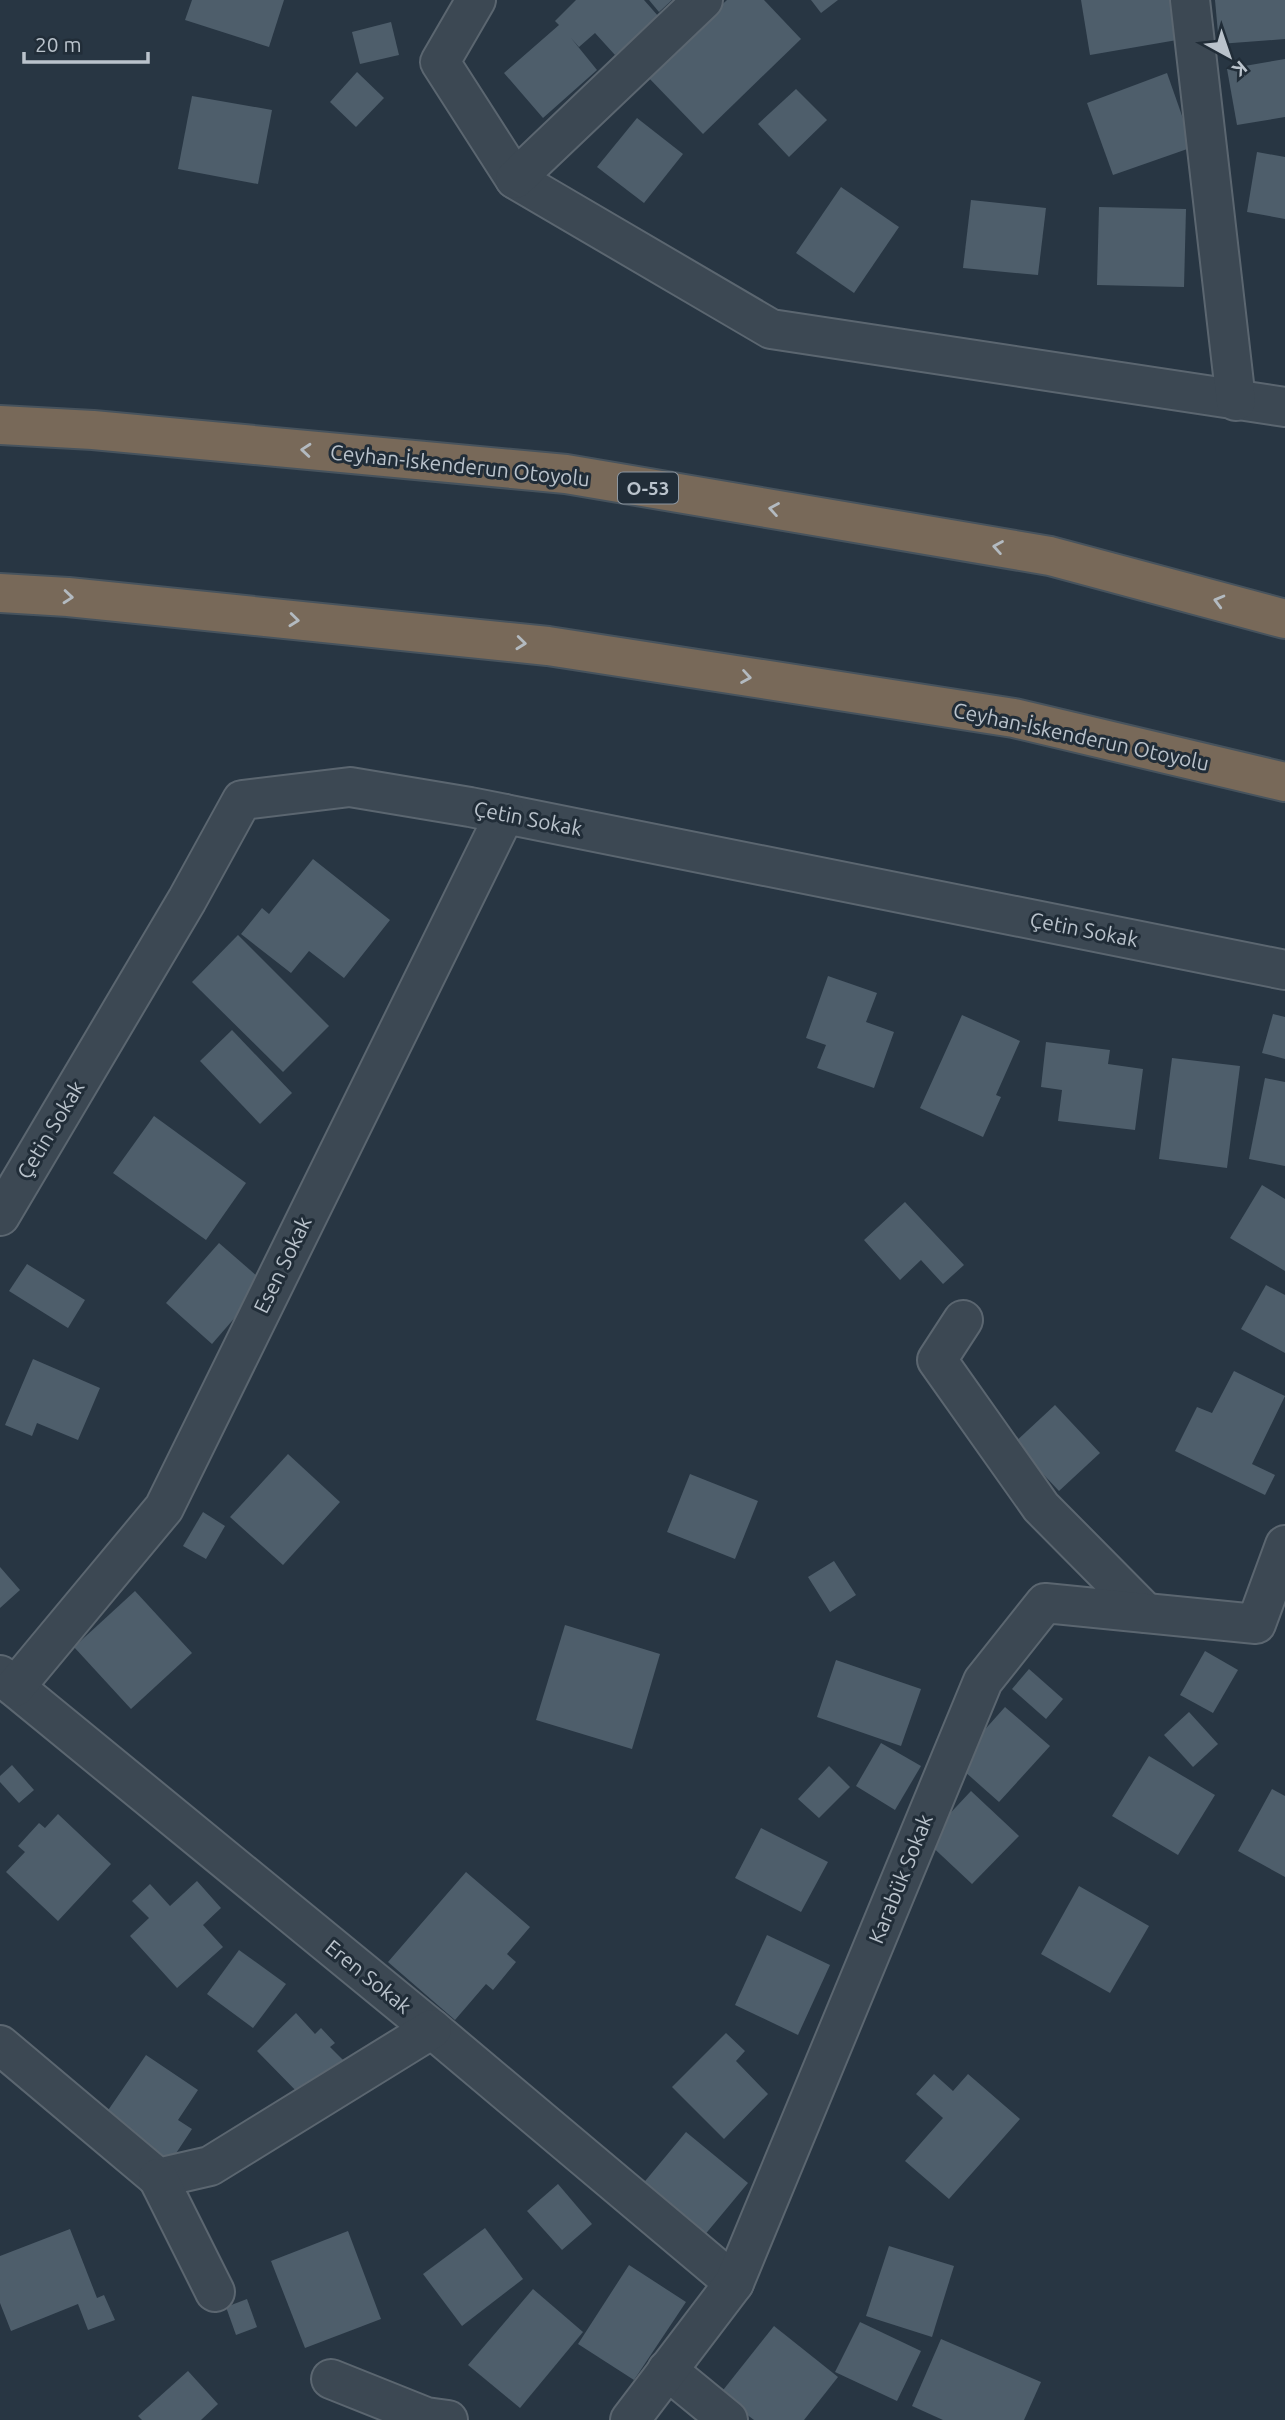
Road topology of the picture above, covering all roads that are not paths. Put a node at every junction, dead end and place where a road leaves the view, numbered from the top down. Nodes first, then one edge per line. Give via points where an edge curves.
1 (476, 0) edge
2 (703, 0) edge
3 (1189, 0) edge
4 (515, 179) junction
5 (1236, 401) junction
6 (1285, 407) edge
7 (0, 425) edge
8 (0, 593) edge
9 (1285, 619) edge
10 (1285, 782) edge
11 (505, 814) junction
12 (1285, 971) edge
13 (0, 1216) edge
14 (963, 1320) dead end
15 (1285, 1545) edge
16 (1146, 1613) junction
17 (8, 1681) edge
18 (432, 2029) junction
19 (0, 2046) edge
20 (158, 2178) junction
21 (734, 2283) junction
22 (215, 2292) dead end
23 (667, 2370) junction
24 (331, 2379) dead end
25 (448, 2420) edge
26 (630, 2420) edge
27 (728, 2420) edge

1 - 4 street via 440,62
2 - 4 street
3 - 5 street
4 - 5 street via 771,329
5 - 6 street
9 -> 7 highway, Ceyhan-İskenderun Otoyolu / O-53 via 1050,556 566,474
8 -> 10 highway, Ceyhan-İskenderun Otoyolu via 548,646 1014,718
11 - 12 street, Çetin Sokak
11 - 13 street, Çetin Sokak via 350,787 242,800
11 - 17 street, Esen Sokak via 164,1508
14 - 16 street via 937,1360 1041,1507
15 - 16 street, Karabük Sokak via 1256,1623
16 - 21 street, Karabük Sokak via 1045,1603 983,1681
17 - 18 street, Eren Sokak
18 - 20 street via 210,2166
18 - 21 street, Eren Sokak
19 - 20 street
20 - 22 street
21 - 23 street, Karabük Sokak
23 - 26 street, Karabük Sokak
23 - 27 street
24 - 25 street via 426,2417

